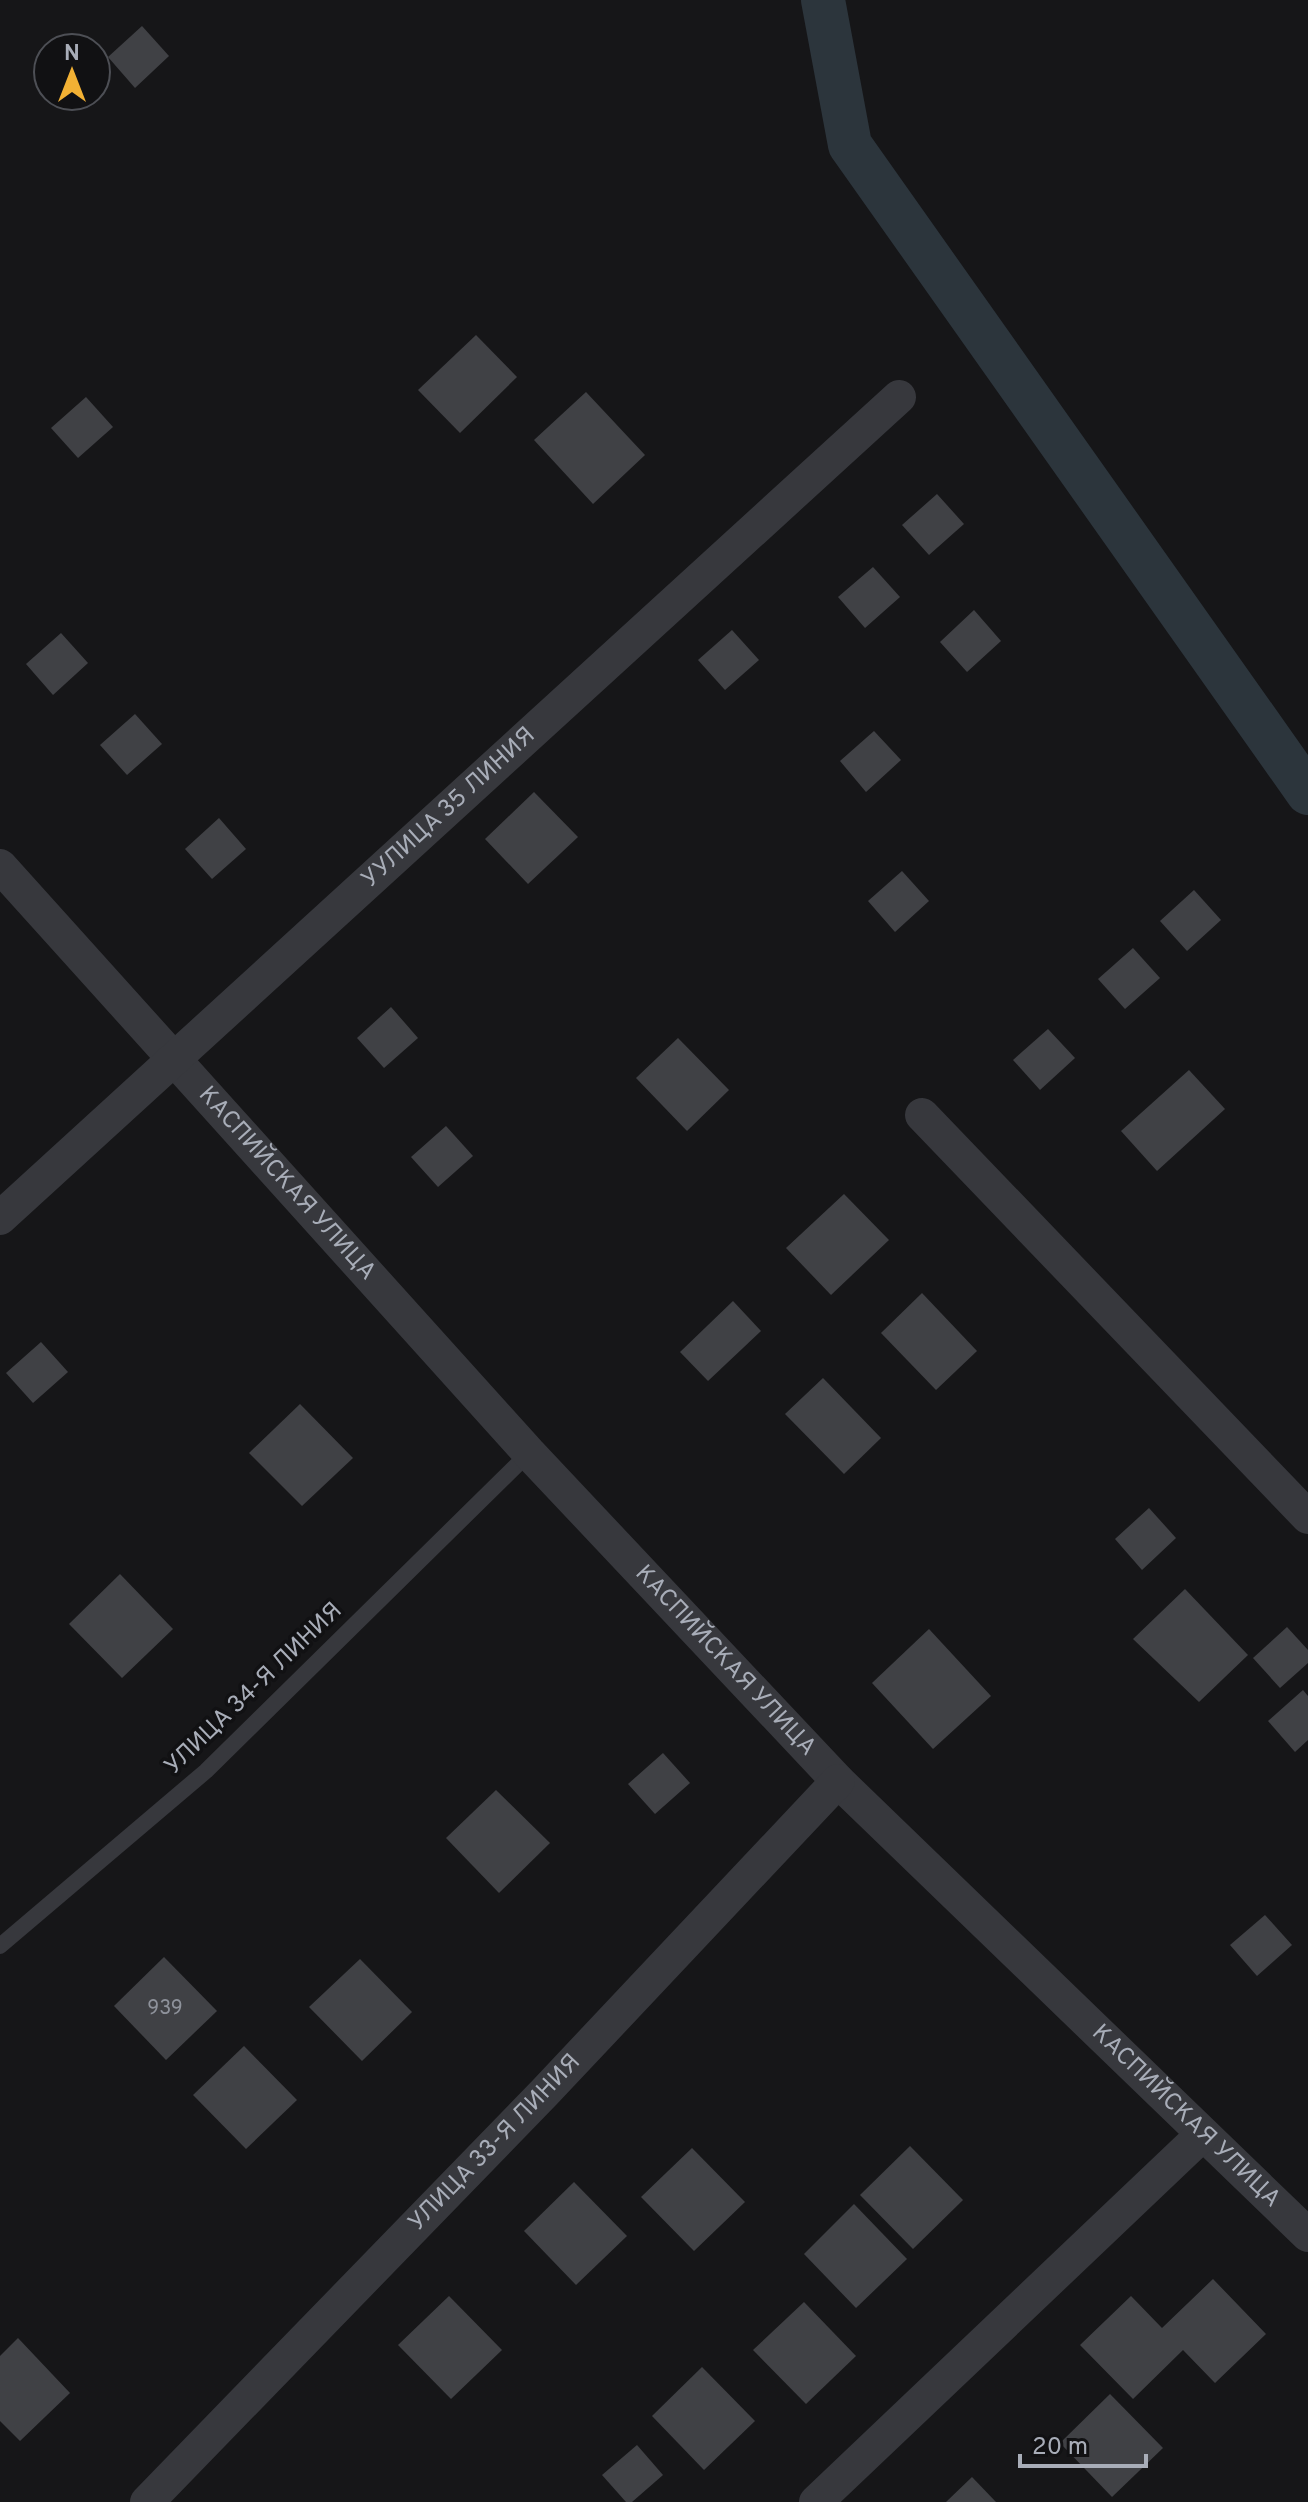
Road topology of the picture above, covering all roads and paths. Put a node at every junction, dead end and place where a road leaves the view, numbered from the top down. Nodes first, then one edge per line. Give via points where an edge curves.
1 (899, 397) dead end
2 (0, 866) edge
3 (172, 1059) junction
4 (922, 1115) dead end
5 (0, 1218) edge
6 (529, 1453) junction
7 (1308, 1517) edge
8 (838, 1781) junction
9 (0, 1946) edge
10 (1202, 2135) junction
11 (1308, 2235) edge
12 (147, 2502) edge
13 (816, 2502) edge

1 - 3 street, УУЛИЦА 35 ЛИНИЯ
2 - 3 street, КАСПИЙСКАЯ УЛИЦА
3 - 5 street, УУЛИЦА 35 ЛИНИЯ
3 - 6 street, КАСПИЙСКАЯ УЛИЦА
4 - 7 street
6 - 8 street, КАСПИЙСКАЯ УЛИЦА
6 - 9 lane, УЛИЦА 34-Я ЛИНИЯ via 206,1771
8 - 10 street, КАСПИЙСКАЯ УЛИЦА
8 - 12 street, УЛИЦА 33-Я ЛИНИЯ
10 - 11 street, КАСПИЙСКАЯ УЛИЦА
10 - 13 street

